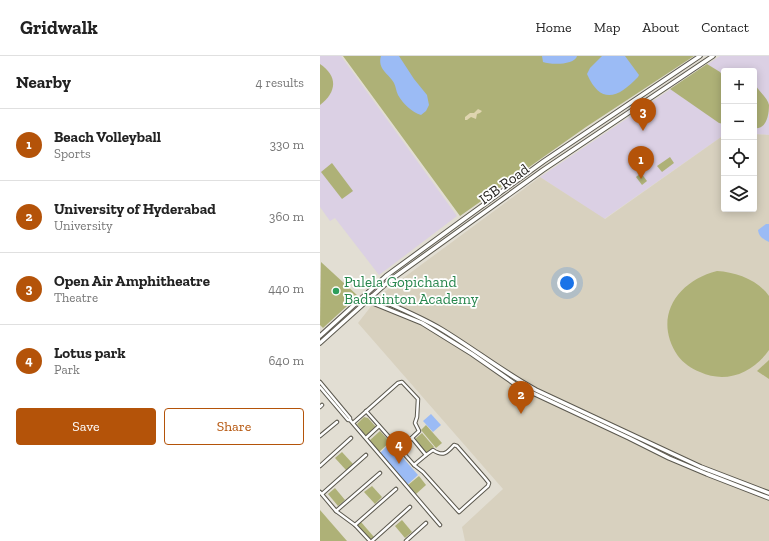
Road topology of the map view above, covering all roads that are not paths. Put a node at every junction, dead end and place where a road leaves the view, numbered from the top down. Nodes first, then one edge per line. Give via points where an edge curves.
1 (700, 56) edge
2 (712, 56) edge
3 (372, 296) junction
4 (368, 301) junction
5 (322, 332) edge
6 (328, 336) junction
7 (320, 343) edge
8 (320, 382) edge
9 (320, 387) edge
10 (366, 411) junction
11 (350, 420) junction
12 (337, 422) dead end
13 (353, 423) junction
14 (379, 426) junction
15 (320, 436) edge
16 (351, 438) dead end
17 (366, 438) junction
18 (412, 438) junction
19 (400, 449) junction
20 (366, 455) dead end
21 (426, 455) junction
22 (414, 465) junction
23 (320, 466) edge
24 (380, 473) dead end
25 (396, 489) dead end
26 (321, 493) edge
27 (769, 493) edge
28 (769, 498) edge
29 (410, 507) dead end
30 (336, 511) junction
31 (426, 523) dead end
32 (355, 525) junction
33 (440, 525) dead end
34 (371, 541) edge
35 (406, 541) edge

1 - 5 main road, ISB Road via 464,218 386,276
2 - 3 main road, ISB Road via 543,170
3 - 4 main road, ISB Road
3 - 27 main road via 442,329 536,390 701,467
4 - 6 main road, ISB Road
4 - 28 main road via 422,323 518,386 669,458
5 - 6 main road
6 - 7 main road, ISB Road
8 - 11 street
9 - 11 street
10 - 13 street
10 - 14 street
10 - 18 street via 402,382 418,399 415,423 419,430
11 - 13 street
12 - 15 street
13 - 17 street
14 - 17 street
14 - 19 street
16 - 23 street
17 - 33 street
18 - 19 street
18 - 21 street
19 - 22 street
20 - 26 street
21 - 22 street
21 - 22 street via 433,450 440,455 454,445 457,446 489,483 488,486 459,512
24 - 30 street
25 - 32 street
26 - 30 street
29 - 34 street
30 - 32 street
31 - 35 street
32 - 34 street

